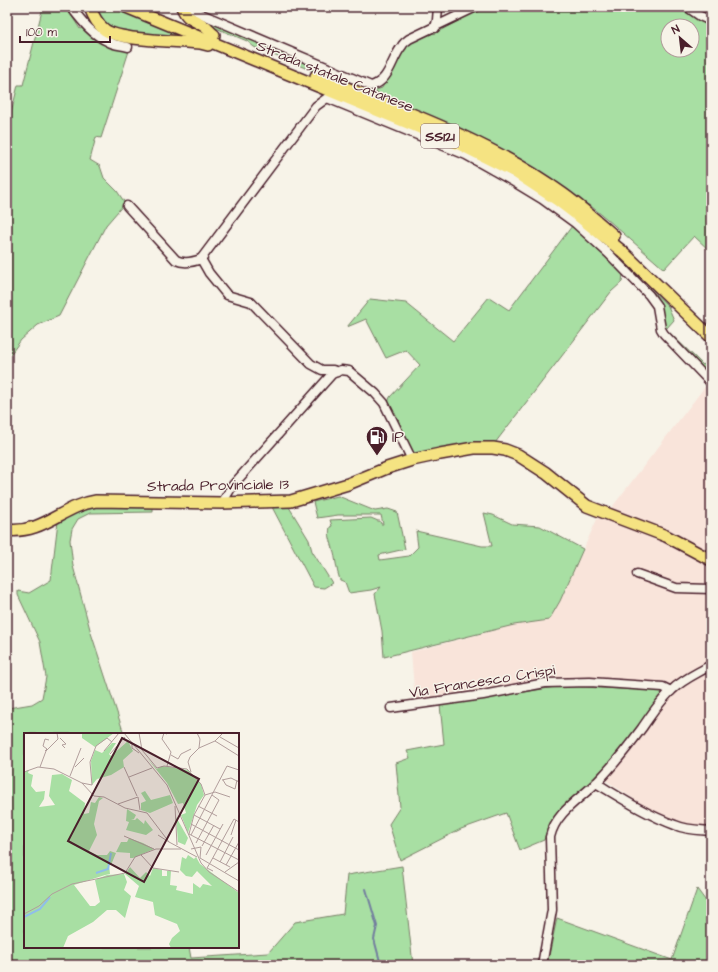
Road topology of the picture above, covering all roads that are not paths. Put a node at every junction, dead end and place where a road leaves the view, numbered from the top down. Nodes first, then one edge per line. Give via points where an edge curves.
1 (70, 7) edge
2 (90, 7) edge
3 (126, 7) edge
4 (146, 7) edge
5 (182, 7) edge
6 (191, 7) edge
7 (438, 7) edge
8 (476, 7) edge
9 (687, 7) edge
10 (711, 21) edge
11 (435, 28) junction
12 (214, 35) junction
13 (128, 47) dead end
14 (250, 57) junction
15 (127, 206) dead end
16 (201, 259) junction
17 (711, 327) edge
18 (711, 337) edge
19 (337, 372) junction
20 (711, 383) edge
21 (412, 460) junction
22 (222, 503) junction
23 (7, 530) edge
24 (711, 560) edge
25 (636, 574) dead end
26 (711, 588) edge
27 (711, 665) edge
28 (671, 691) junction
29 (391, 708) dead end
30 (596, 783) junction
31 (711, 831) edge
32 (542, 965) edge

1 - 13 street via 98,36 109,43
2 - 14 main road via 97,23 116,35 200,43
3 - 14 main road, Strada statale Catanese / SS121
4 - 12 main road, Strada statale Catanese / SS121
5 - 12 main road via 191,20 203,25
6 - 11 street via 371,86 382,81 402,45 409,39
7 - 11 street
8 - 11 street
9 - 10 street
12 - 17 main road, Strada statale Catanese / SS121 via 465,138 518,165 585,210
14 - 18 main road, Strada statale Catanese / SS121 via 461,145 513,171 562,204 623,252
15 - 16 street via 176,260 186,262
16 - 19 street via 208,273 227,295 251,302 311,364 322,370
16 - 20 street via 316,106 327,98 466,155 520,185 575,223 649,295 657,306 664,334
19 - 21 street via 349,371 384,403
19 - 22 street via 332,374 232,485
21 - 22 main road, Strada Provinciale 13 via 348,484 291,501
21 - 24 main road, Strada Provinciale 13 via 474,448 505,450 546,473 587,506 666,536
22 - 23 main road, Strada Provinciale 13 via 86,503 36,527 27,530
25 - 26 street via 676,588
27 - 28 street
28 - 29 street, Via Francesco Crispi via 663,687 605,683 545,683
28 - 30 street via 623,754
30 - 31 street via 675,825
30 - 32 street via 569,806 552,828 552,910

